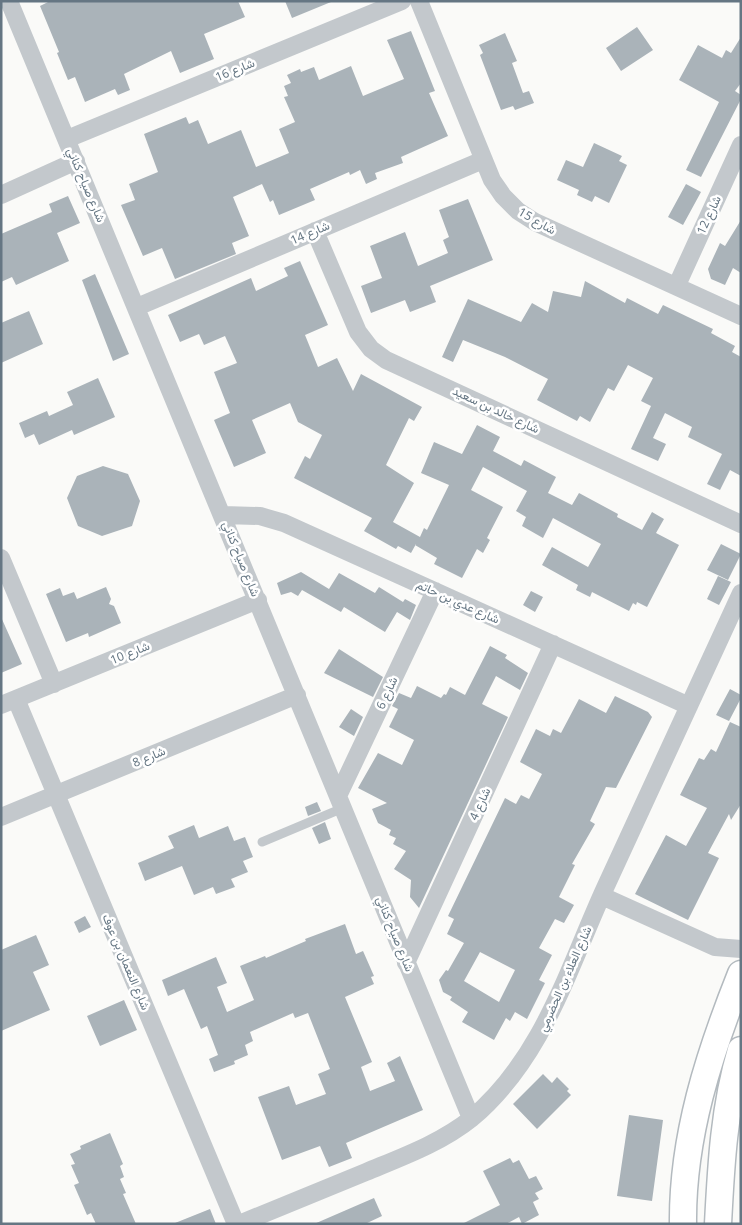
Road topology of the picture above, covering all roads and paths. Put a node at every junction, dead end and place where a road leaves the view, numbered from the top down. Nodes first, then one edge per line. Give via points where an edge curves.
1 (9, 1) edge
2 (402, 1) edge
3 (419, 1) edge
4 (67, 139) junction
5 (741, 145) edge
6 (483, 160) junction
7 (76, 161) junction
8 (1, 195) edge
9 (315, 231) junction
10 (677, 285) junction
11 (137, 307) junction
12 (741, 316) edge
13 (223, 514) junction
14 (741, 524) edge
15 (1, 558) edge
16 (435, 591) junction
17 (741, 593) edge
18 (258, 600) junction
19 (553, 644) junction
20 (54, 684) junction
21 (297, 696) junction
22 (9, 702) edge
23 (689, 706) junction
24 (56, 796) junction
25 (341, 802) junction
26 (1, 817) edge
27 (262, 842) dead end
28 (602, 896) junction
29 (716, 947) junction
30 (741, 949) edge
31 (406, 963) junction
32 (740, 977) edge
33 (741, 1050) edge
34 (472, 1118) junction
35 (718, 1223) edge
36 (238, 1224) edge
37 (683, 1224) edge

1 - 4 street, شارع صياح كناني
2 - 4 street, شارع 16
3 - 6 street, شارع 15
4 - 7 street, شارع صياح كناني
5 - 10 street, شارع 12
6 - 9 street, شارع 14
6 - 10 street, شارع 15 via 503,196 535,222
7 - 8 street
7 - 11 street, شارع صياح كناني
9 - 11 street, شارع 14
9 - 14 street, شارع خالد بن سعيد via 358,332 370,349
10 - 12 street, شارع 15
11 - 13 street, شارع صياح كناني
13 - 16 street, شارع عدي بن حاتم via 254,515 284,523
13 - 18 street, شارع صياح كناني
15 - 20 street
16 - 19 street, شارع عدي بن حاتم
16 - 25 street, شارع 6
17 - 23 street, شارع العلاء بن الحضرمي
18 - 20 street, شارع 10
18 - 21 street, شارع صياح كناني
19 - 23 street, شارع عدي بن حاتم
19 - 31 street, شارع 4
20 - 22 street, شارع 10
21 - 24 street, شارع 8
21 - 25 street, شارع صياح كناني
22 - 24 street, شارع النعمان بن عوف
23 - 28 street, شارع العلاء بن الحضرمي
24 - 26 street, شارع 8
24 - 36 street, شارع النعمان بن عوف
25 - 27 lane
25 - 31 street, شارع صياح كناني
28 - 29 street
28 - 34 street, شارع العلاء بن الحضرمي via 541,1033 510,1079
29 - 30 street
29 - 32 street
31 - 34 street, شارع صياح كناني
32 - 37 street via 696,1107 684,1172
33 - 35 street via 724,1128
34 - 36 street, شارع العلاء بن الحضرمي via 445,1137 415,1151

